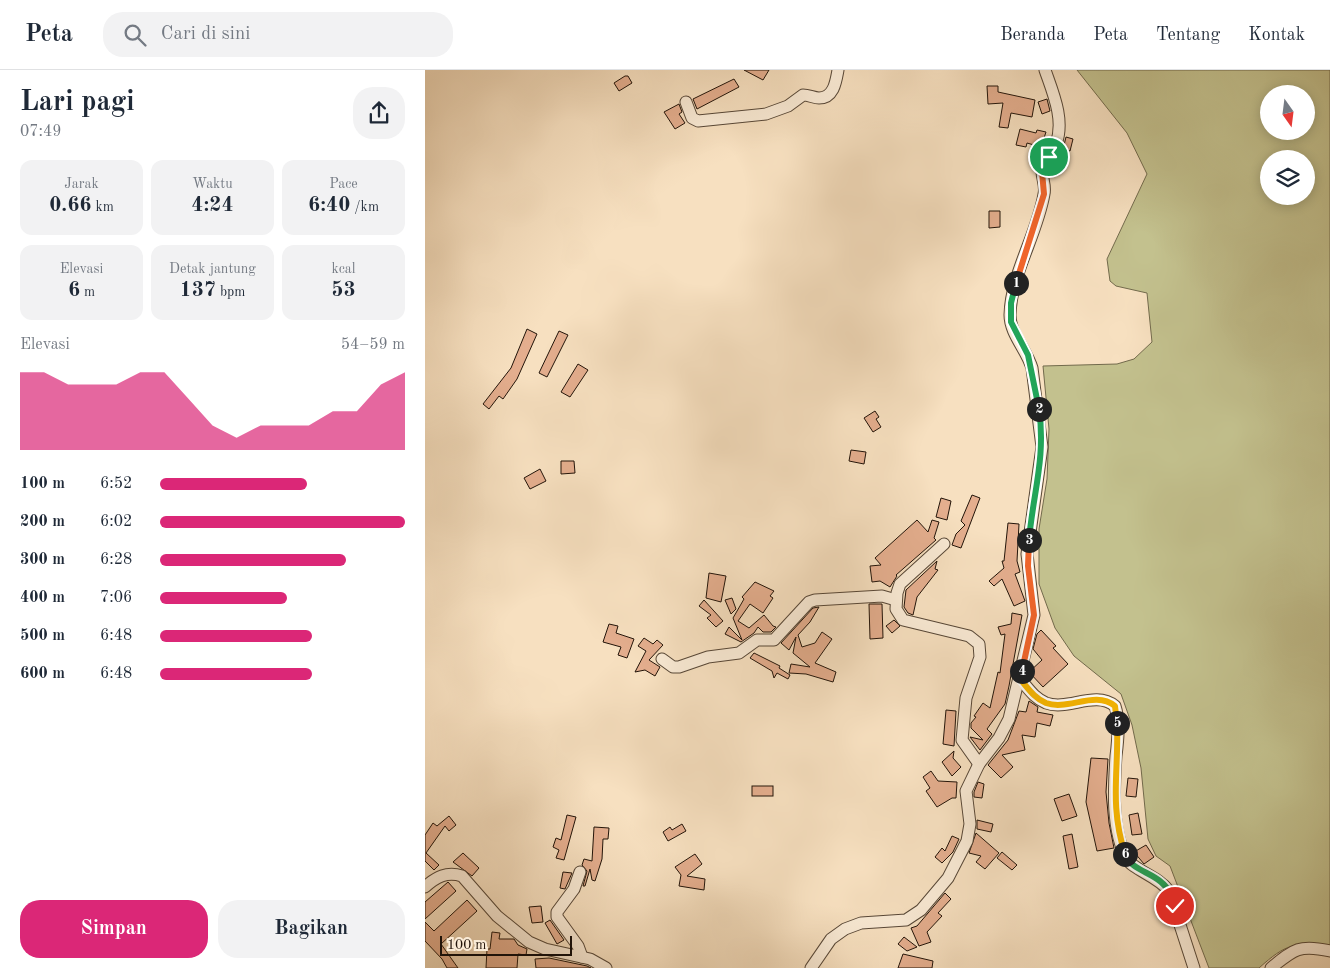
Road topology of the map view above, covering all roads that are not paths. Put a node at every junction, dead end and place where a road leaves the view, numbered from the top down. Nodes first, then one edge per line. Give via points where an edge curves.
1 (838, 70) edge
2 (1045, 70) edge
3 (686, 102) dead end
4 (944, 544) dead end
5 (896, 600) junction
6 (662, 659) dead end
7 (1020, 679) junction
8 (979, 764) junction
9 (580, 872) dead end
10 (425, 887) edge
11 (1330, 951) edge
12 (582, 957) junction
13 (606, 968) edge
14 (811, 968) edge
15 (1194, 968) edge
16 (1271, 968) edge

1 - 3 street via 835,86 829,95 819,98 803,95 788,106 766,114 698,121 693,118
2 - 7 street via 1058,112 1058,134 1055,148 1042,172 1044,194 1014,291 1010,315 1032,368 1042,432 1040,478 1027,554 1034,615
4 - 5 street via 900,584
5 - 6 street via 882,596 815,600 809,602 774,640 757,640 739,653 709,657 679,668
5 - 8 street via 896,609 903,620 969,636 979,644 980,656 967,698 962,740
7 - 8 street via 1006,726
7 - 15 street via 1046,703 1057,705 1103,700 1115,706 1114,794 1122,846 1128,862 1161,881 1169,891
8 - 14 street via 966,790 969,834 944,883 921,910 906,920 861,923 836,934
9 - 12 street via 557,917
10 - 12 street via 447,874 462,876 497,916 529,942
11 - 16 street via 1298,948
12 - 13 street

